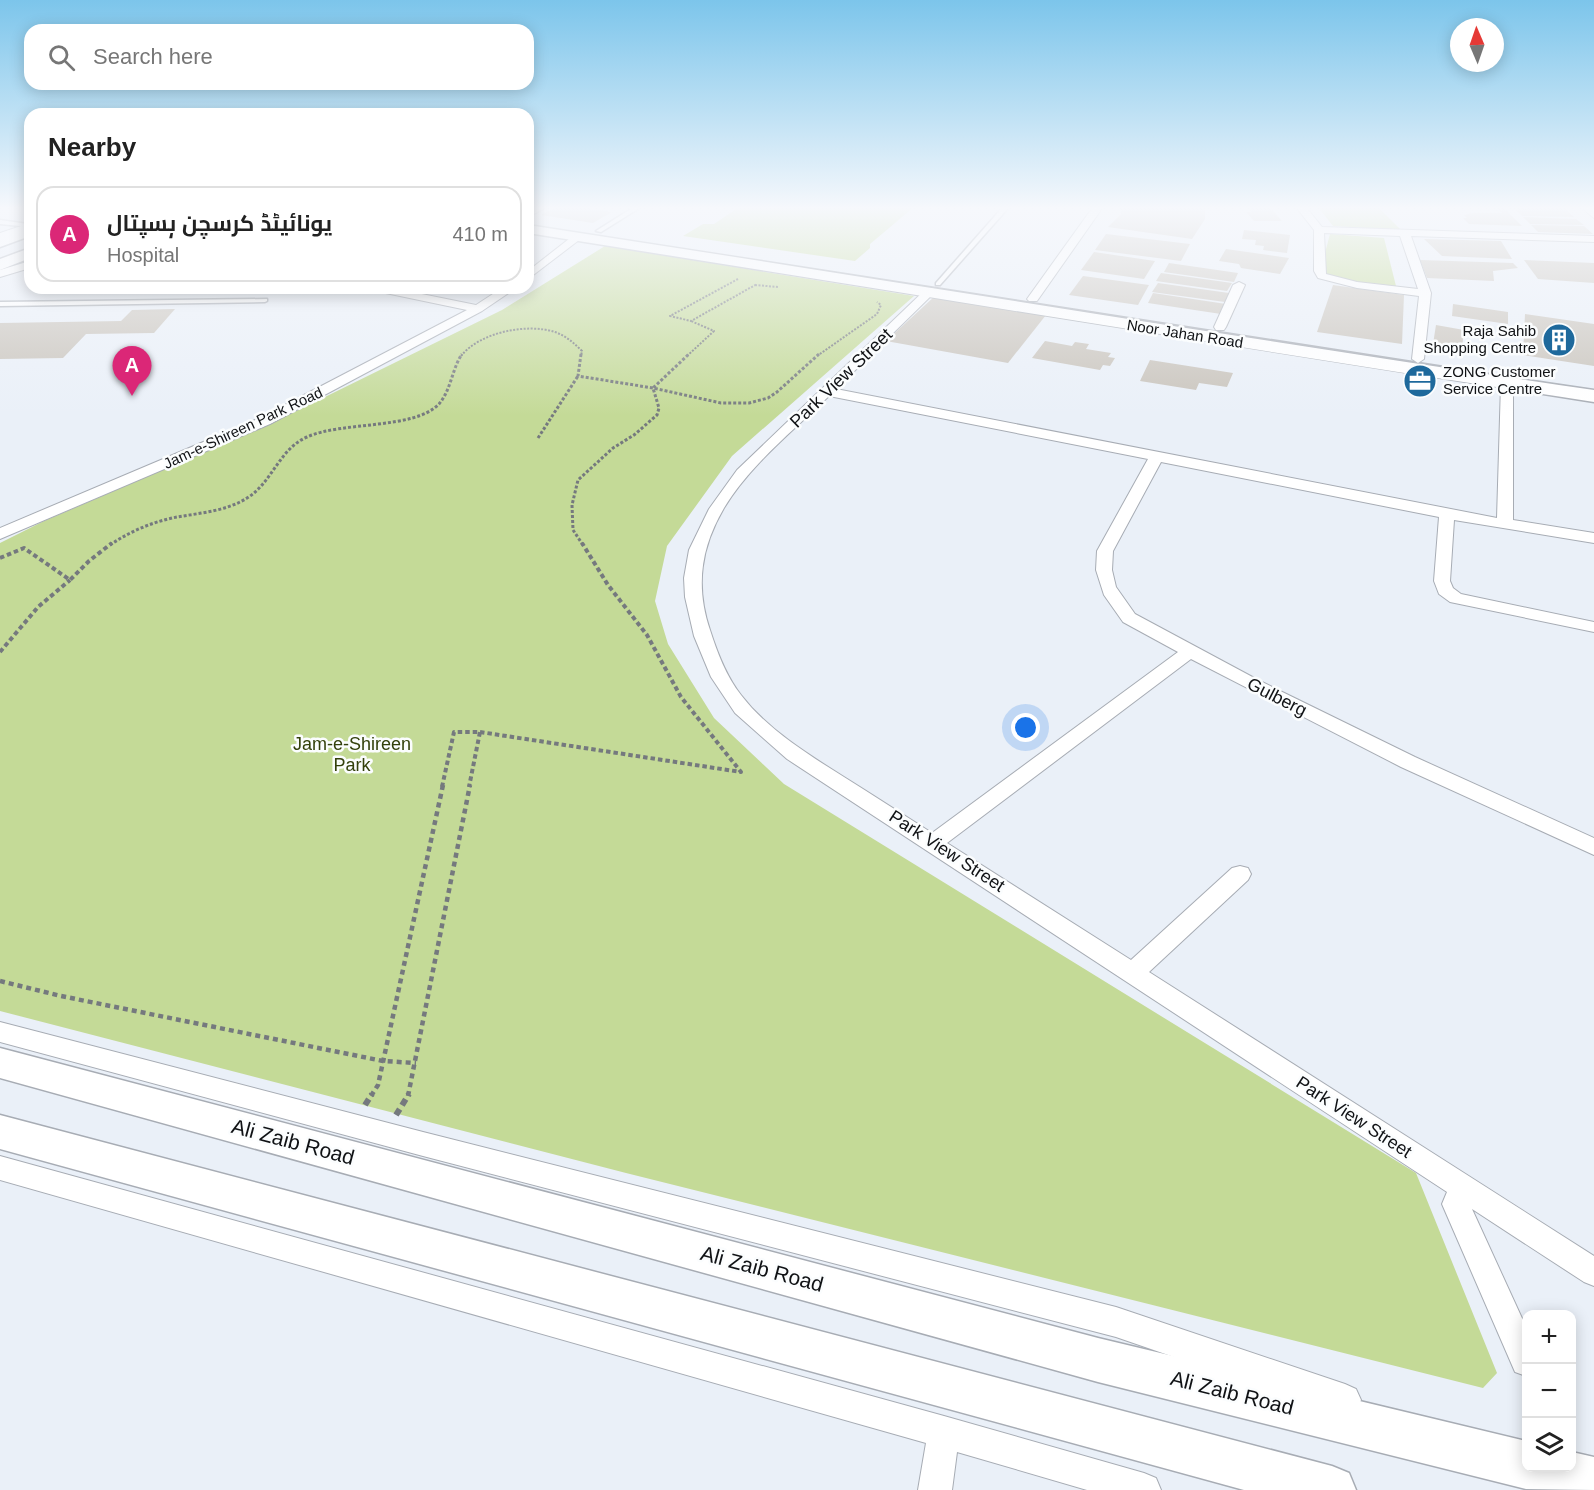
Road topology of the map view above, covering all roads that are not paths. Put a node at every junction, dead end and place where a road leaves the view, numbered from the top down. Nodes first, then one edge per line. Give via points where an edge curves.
1 (843, 277) edge
2 (867, 277) edge
3 (944, 277) edge
4 (1049, 277) edge
5 (1324, 277) edge
6 (1419, 277) edge
7 (1239, 285) dead end
8 (934, 288) junction
9 (1425, 293) junction
10 (405, 294) edge
11 (501, 294) edge
12 (1033, 299) junction
13 (265, 300) dead end
14 (0, 304) edge
15 (478, 309) junction
16 (1220, 327) junction
17 (1418, 359) junction
18 (1507, 384) junction
19 (1594, 385) edge
20 (826, 391) junction
21 (1594, 396) edge
22 (1157, 456) junction
23 (1447, 514) junction
24 (1505, 524) junction
25 (0, 534) edge
26 (1594, 538) edge
27 (1594, 627) edge
28 (1190, 651) junction
29 (934, 842) junction
30 (1594, 847) edge
31 (1240, 874) dead end
32 (1133, 972) junction
33 (0, 1032) edge
34 (0, 1063) edge
35 (0, 1132) edge
36 (0, 1168) edge
37 (1463, 1188) junction
38 (1594, 1272) edge
39 (1522, 1350) edge
40 (944, 1431) junction
41 (1522, 1460) edge
42 (1522, 1462) edge
43 (935, 1490) edge
44 (1144, 1490) edge
45 (1332, 1490) edge

1 - 8 street, Noor Jahan Road
2 - 8 street, Noor Jahan Road
3 - 8 lane
4 - 12 street
5 - 9 street via 1357,285
6 - 9 street
7 - 16 street
8 - 12 street, Noor Jahan Road
8 - 18 street, Noor Jahan Road
8 - 20 street, Park View Street
9 - 17 street
10 - 15 street
11 - 15 street, Jam-e-Shireen Park Road
12 - 16 street, Noor Jahan Road
13 - 14 lane
15 - 25 street, Jam-e-Shireen Park Road via 265,421
16 - 17 street, Noor Jahan Road
17 - 19 street, Noor Jahan Road
18 - 21 street, Noor Jahan Road
18 - 24 street
20 - 22 street
20 - 29 street, Park View Street via 723,496 699,550 692,577 693,596 717,670 728,691 750,716 794,754
22 - 23 street
22 - 28 street, Gulberg via 1105,551 1102,567 1118,606 1129,618
23 - 24 street
23 - 27 street via 1444,590 1479,604
24 - 26 street
28 - 29 street
28 - 30 street, Gulberg via 1408,762
29 - 32 street, Park View Street
31 - 32 street
32 - 37 street, Park View Street
33 - 41 street via 1116,1322
34 - 42 street, Ali Zaib Road via 1098,1360
35 - 45 street
36 - 40 street
37 - 38 street, Park View Street
37 - 39 street via 1456,1204
40 - 43 street
40 - 44 street

